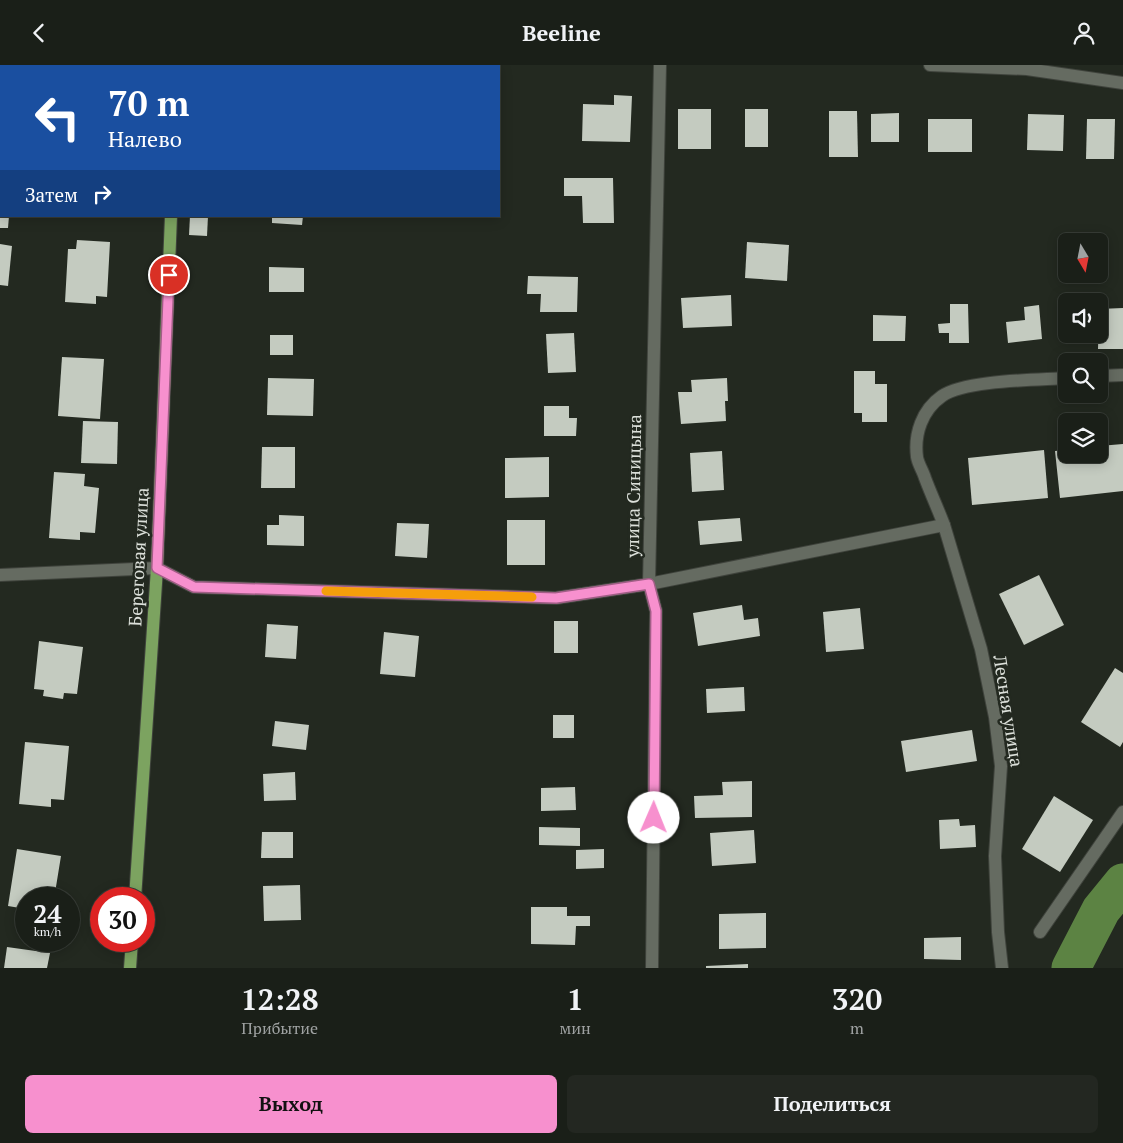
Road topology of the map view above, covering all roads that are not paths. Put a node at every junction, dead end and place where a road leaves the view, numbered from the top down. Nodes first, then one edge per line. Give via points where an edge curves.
1 (660, 65) edge
2 (930, 65) edge
3 (1027, 67) edge
4 (1123, 83) edge
5 (171, 217) edge
6 (1123, 375) edge
7 (1108, 376) edge
8 (1058, 379) edge
9 (944, 525) junction
10 (157, 568) junction
11 (0, 575) edge
12 (649, 584) junction
13 (1123, 812) edge
14 (136, 887) edge
15 (1040, 932) dead end
16 (131, 952) edge
17 (130, 968) edge
18 (652, 968) edge
19 (1002, 968) edge

1 - 12 street, улица Синицына
2 - 3 street
3 - 4 street
5 - 10 main road, Береговая улица
6 - 7 street
8 - 9 street, Лесная улица via 964,388 943,395 930,406 920,424 918,459
9 - 12 street
9 - 19 street, Лесная улица via 981,649 995,717 1001,767 995,856
10 - 11 street
10 - 12 street via 194,587 556,598
10 - 14 main road, Береговая улица
12 - 18 street, улица Синицына via 656,611
13 - 15 street
16 - 17 main road

